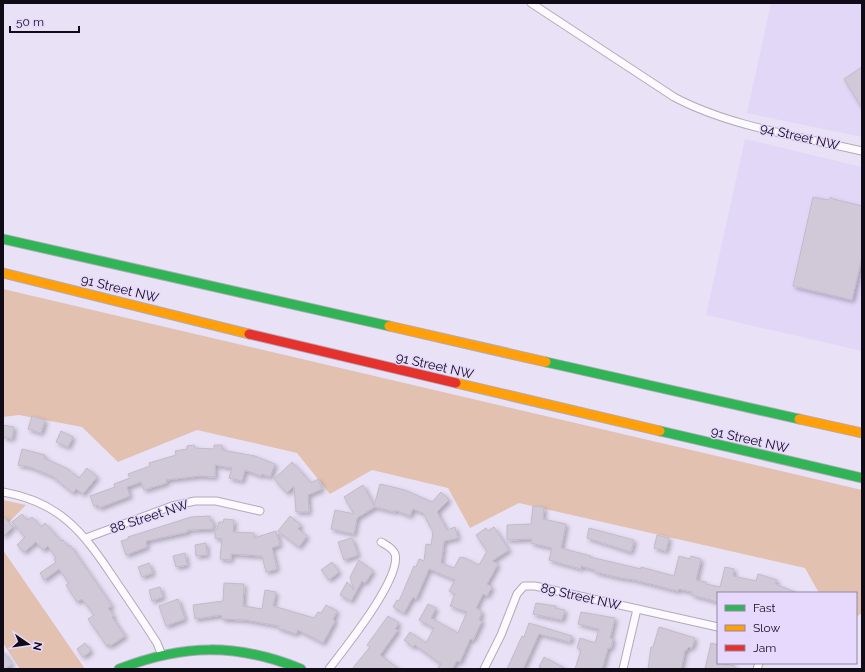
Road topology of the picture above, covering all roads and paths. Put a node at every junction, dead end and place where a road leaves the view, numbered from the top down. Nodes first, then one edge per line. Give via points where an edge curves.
1 (531, 3) edge
2 (862, 151) edge
3 (3, 240) edge
4 (3, 273) edge
5 (862, 434) edge
6 (862, 478) edge
7 (3, 492) edge
8 (260, 511) dead end
9 (86, 538) junction
10 (382, 542) dead end
11 (637, 609) junction
12 (717, 627) edge
13 (161, 653) junction
14 (119, 669) edge
15 (301, 669) edge
16 (329, 669) edge
17 (484, 669) edge
18 (623, 669) edge

1 - 2 street, 94 Street NW via 693,108 739,122
3 - 5 main road, 91 Street NW
4 - 6 main road, 91 Street NW via 347,358
7 - 9 street via 26,497 51,509 73,524
8 - 9 street, 88 Street NW via 216,501 195,501 172,506
9 - 13 street via 157,643
10 - 16 street via 395,554 394,567 367,619
11 - 12 street, 89 Street NW
11 - 17 street, 89 Street NW via 535,586 524,586 514,597 501,635
11 - 18 street, 89 Street NW
13 - 14 main road
13 - 15 main road via 199,649 238,650 278,659

